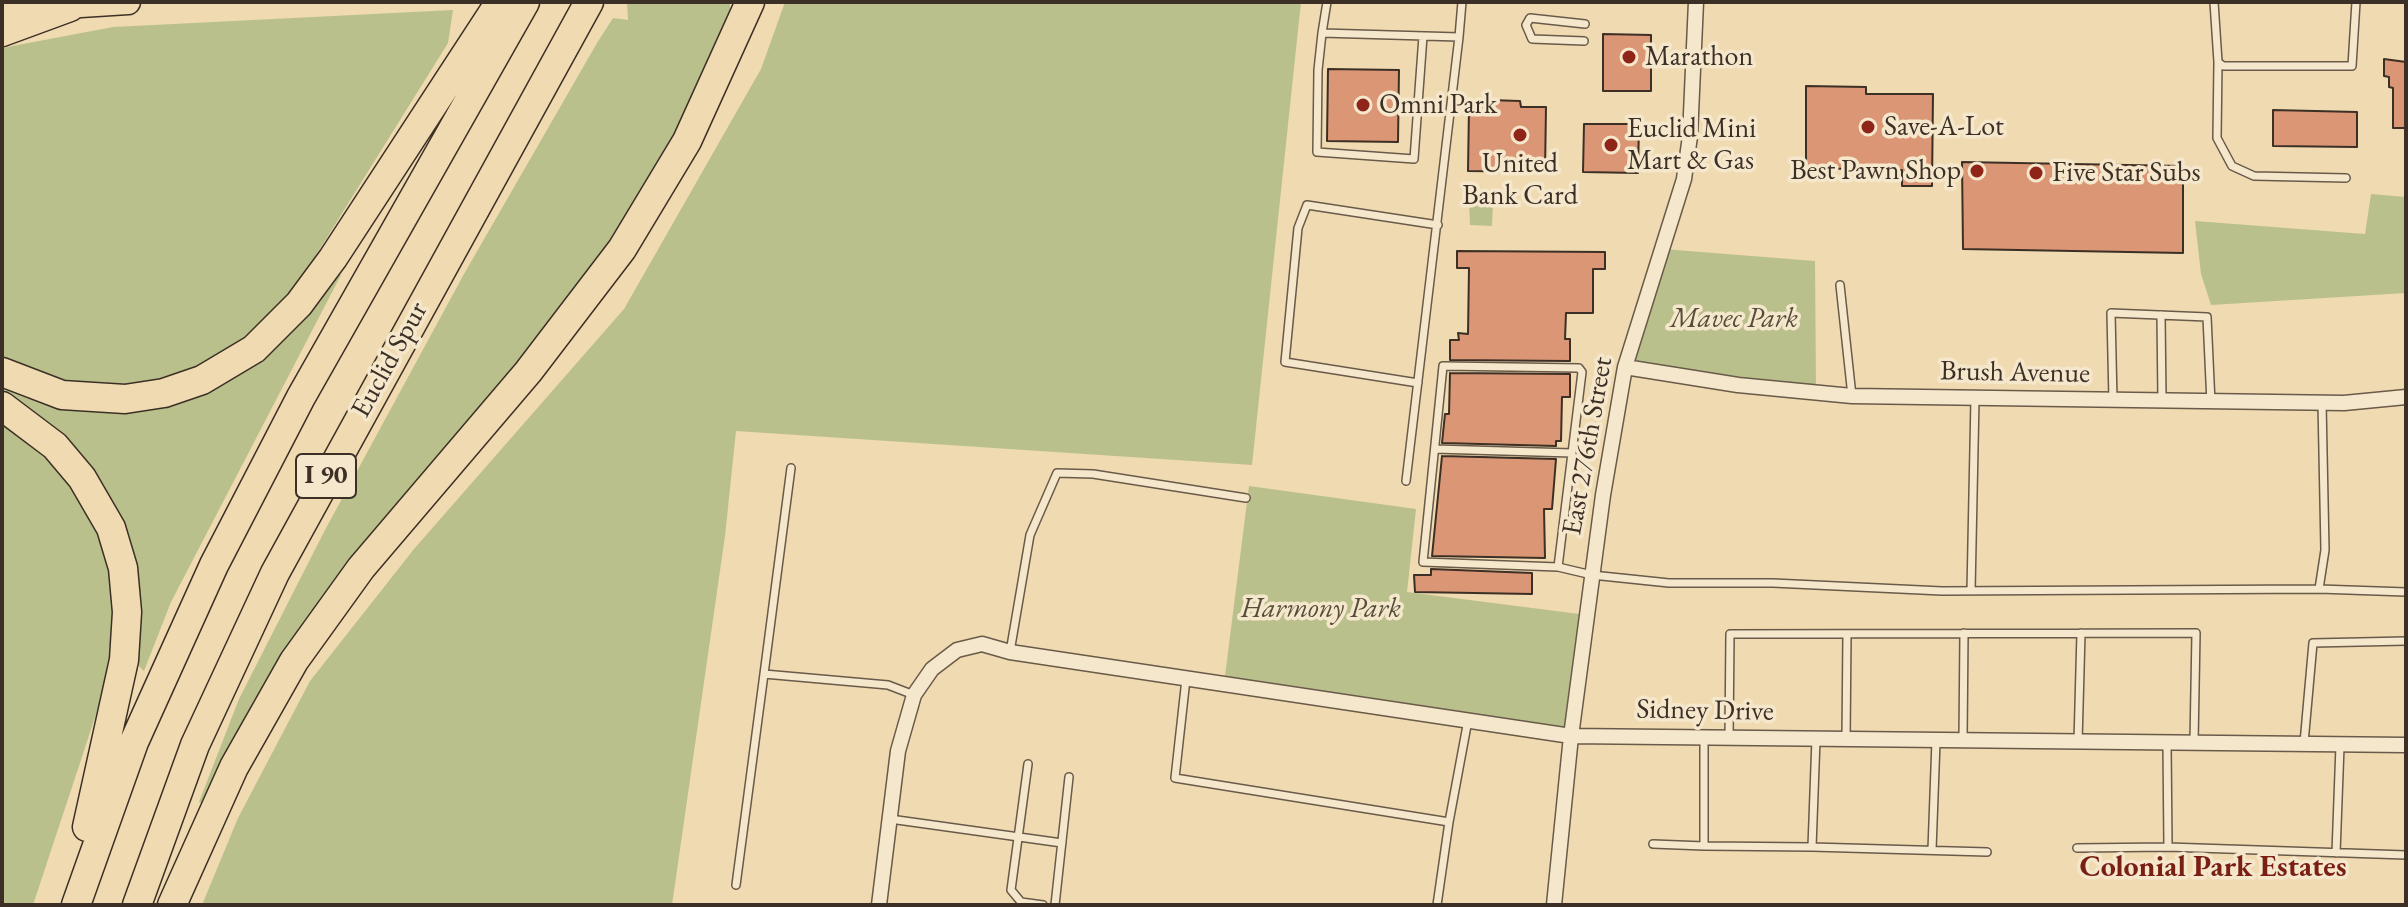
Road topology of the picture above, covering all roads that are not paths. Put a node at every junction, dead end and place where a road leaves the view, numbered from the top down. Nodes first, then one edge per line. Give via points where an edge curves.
1 (118, 2) edge
2 (128, 2) edge
3 (500, 2) edge
4 (525, 2) edge
5 (589, 2) edge
6 (750, 2) edge
7 (1327, 2) edge
8 (1462, 2) edge
9 (1696, 2) edge
10 (2214, 2) edge
11 (2356, 2) edge
12 (70, 7) joint
13 (15, 15) edge
14 (1585, 24) dead end
15 (1322, 33) junction
16 (1423, 36) junction
17 (1459, 37) junction
18 (1584, 41) dead end
19 (2218, 62) junction
20 (473, 67) junction
21 (2346, 178) dead end
22 (1438, 225) junction
23 (1840, 285) dead end
24 (2161, 315) junction
25 (1625, 367) junction
26 (2, 372) edge
27 (1418, 383) junction
28 (1852, 396) junction
29 (2406, 397) edge
30 (1975, 399) junction
31 (2113, 400) junction
32 (2162, 402) junction
33 (2211, 403) junction
34 (2322, 403) junction
35 (2, 406) edge
36 (1435, 449) junction
37 (1572, 453) junction
38 (791, 468) dead end
39 (1406, 481) dead end
40 (1246, 498) dead end
41 (1558, 567) junction
42 (1592, 575) junction
43 (2319, 589) junction
44 (1971, 591) junction
45 (2406, 592) edge
46 (1964, 633) junction
47 (2081, 633) junction
48 (1847, 634) junction
49 (2406, 641) edge
50 (1010, 652) junction
51 (764, 674) junction
52 (1186, 678) junction
53 (914, 695) junction
54 (1468, 720) junction
55 (1571, 736) junction
56 (1704, 737) junction
57 (1729, 738) junction
58 (1816, 739) junction
59 (1846, 739) junction
60 (1936, 740) junction
61 (1963, 741) junction
62 (2078, 742) junction
63 (2167, 744) junction
64 (2194, 744) junction
65 (2303, 745) junction
66 (2406, 745) edge
67 (2340, 746) junction
68 (1028, 764) dead end
69 (1069, 777) dead end
70 (890, 819) junction
71 (1449, 822) junction
72 (1016, 837) junction
73 (1062, 843) junction
74 (1653, 844) dead end
75 (1704, 846) junction
76 (1812, 847) junction
77 (2168, 847) junction
78 (2077, 848) dead end
79 (1932, 850) junction
80 (1987, 852) dead end
81 (2336, 853) junction
82 (2406, 855) edge
83 (736, 885) dead end
84 (74, 905) edge
85 (137, 905) edge
86 (172, 905) edge
87 (879, 905) edge
88 (1043, 905) edge
89 (1055, 905) edge
90 (1437, 905) edge
91 (1554, 905) edge

1 - 2 main road
1 - 12 main road
3 - 20 highway
4 - 20 highway, Euclid Spur / I 90
5 - 85 highway, Euclid Spur / I 90 via 263,596 195,745
6 - 86 highway via 687,141 622,249 528,372 361,568 294,661 234,767
7 - 15 lane
8 - 17 lane
9 - 25 street, East 276th Street via 1684,179
10 - 19 lane
11 - 19 lane via 2352,66
12 - 13 highway
14 - 18 lane via 1530,18 1526,25 1532,39
15 - 16 lane
15 - 16 lane via 1317,152 1414,159
16 - 17 lane
17 - 22 lane
19 - 21 lane via 2217,138 2232,166 2254,176
20 - 26 highway via 313,285 269,335 236,361 184,387 125,399 62,395
20 - 84 highway, Euclid Spur / I 90 via 214,565 134,742
22 - 27 lane
22 - 27 lane via 1307,205 1298,228 1285,362
23 - 28 lane
24 - 31 lane via 2111,313
24 - 32 lane
24 - 33 lane via 2207,317
25 - 28 street, Brush Avenue
25 - 42 street, East 276th Street
27 - 39 lane
28 - 30 street, Brush Avenue
29 - 34 street, Brush Avenue
30 - 31 street, Brush Avenue
30 - 44 lane
31 - 32 street, Brush Avenue
32 - 33 street, Brush Avenue
33 - 34 street, Brush Avenue
34 - 43 lane via 2325,550
35 - 84 highway via 55,446 82,478 111,528 123,568 124,660 99,762
36 - 37 lane
36 - 37 lane via 1443,366 1579,368
36 - 41 lane via 1423,562
37 - 41 lane
38 - 51 lane
40 - 50 lane via 1057,473 1030,535
41 - 42 lane
42 - 44 lane via 1669,583
42 - 55 street, East 276th Street
43 - 44 lane
43 - 45 lane
46 - 47 lane
46 - 48 lane
46 - 61 lane
47 - 62 lane
47 - 64 lane via 2196,633
48 - 57 lane via 1730,634
48 - 59 lane
49 - 65 lane via 2313,643
50 - 52 street, Sidney Drive
50 - 53 street, Sidney Drive via 982,644 957,650 932,669
51 - 53 lane via 888,685
51 - 83 lane
52 - 54 street, Sidney Drive
52 - 71 lane via 1175,778
53 - 70 street via 898,751
54 - 55 street, Sidney Drive
54 - 71 lane
55 - 56 street, Sidney Drive
55 - 91 street, East 276th Street
56 - 57 street, Sidney Drive
56 - 75 lane
57 - 58 street, Sidney Drive
58 - 59 street, Sidney Drive
58 - 76 lane
59 - 60 street, Sidney Drive
60 - 61 street, Sidney Drive
60 - 79 lane
61 - 62 street, Sidney Drive
62 - 63 street, Sidney Drive
63 - 64 street, Sidney Drive
63 - 77 lane
64 - 65 street, Sidney Drive
65 - 67 street, Sidney Drive
66 - 67 street, Sidney Drive
67 - 81 lane
68 - 72 lane
69 - 73 lane
70 - 72 lane
70 - 87 street
71 - 90 lane
72 - 73 lane
72 - 88 lane via 1011,890 1021,902
73 - 89 lane
74 - 75 lane
75 - 76 lane
76 - 79 lane
77 - 78 lane
77 - 81 lane
79 - 80 lane
81 - 82 lane

